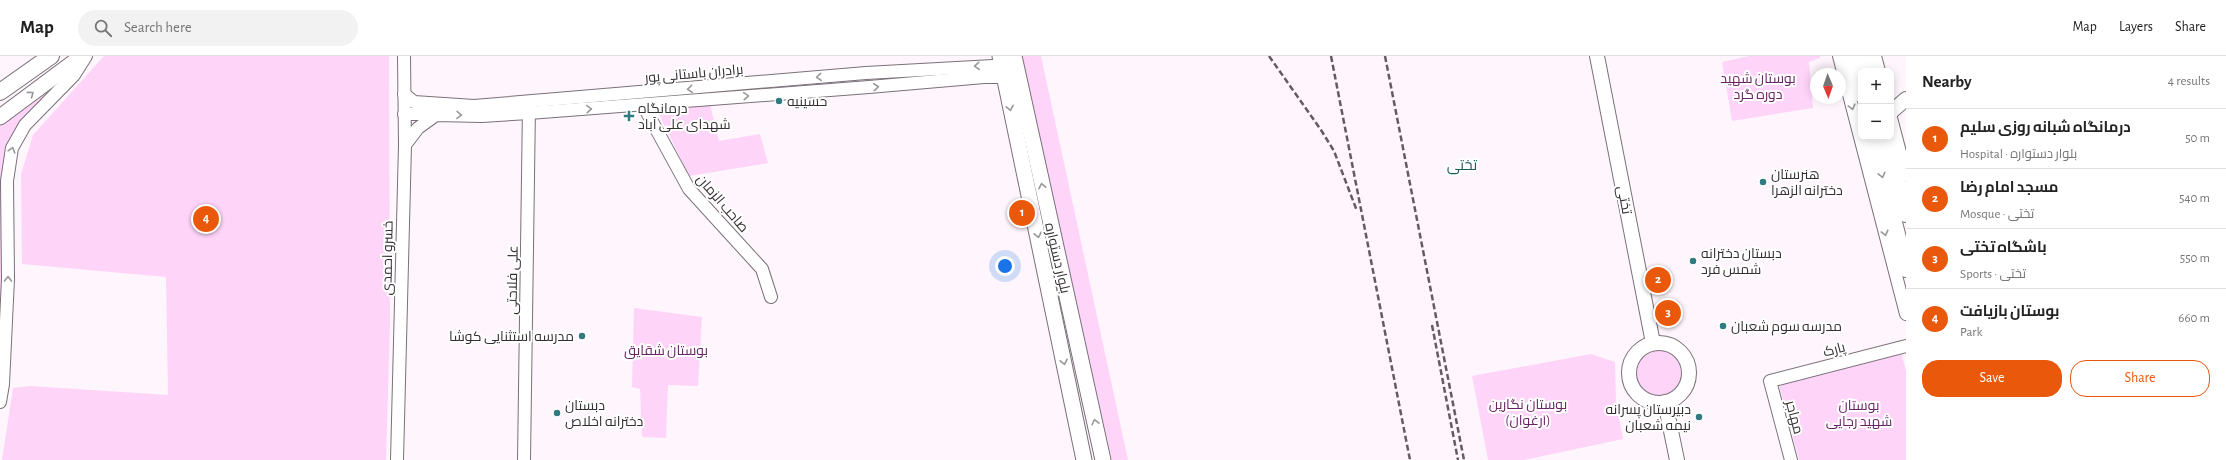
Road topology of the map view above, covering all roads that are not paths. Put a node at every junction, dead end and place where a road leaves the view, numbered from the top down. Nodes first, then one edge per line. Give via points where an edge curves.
1 (51, 56) edge
2 (82, 56) edge
3 (86, 56) edge
4 (404, 56) edge
5 (1597, 56) edge
6 (1839, 56) edge
7 (1851, 56) edge
8 (1866, 56) edge
9 (1875, 56) edge
10 (1009, 66) edge
11 (1868, 68) edge
12 (1878, 68) edge
13 (1858, 83) edge
14 (0, 92) edge
15 (404, 94) junction
16 (1906, 99) edge
17 (530, 100) junction
18 (447, 105) junction
19 (643, 105) junction
20 (1894, 109) edge
21 (529, 113) junction
22 (404, 114) junction
23 (436, 115) junction
24 (0, 117) edge
25 (1894, 129) edge
26 (1873, 140) edge
27 (1887, 140) edge
28 (404, 145) junction
29 (1906, 175) edge
30 (1906, 214) edge
31 (1906, 269) edge
32 (770, 297) dead end
33 (1906, 314) edge
34 (1653, 343) junction
35 (1906, 346) edge
36 (1770, 382) joint
37 (2, 386) edge
38 (0, 402) edge
39 (1665, 402) junction
40 (397, 460) edge
41 (524, 460) edge
42 (1084, 460) edge
43 (1103, 460) edge
44 (1677, 460) edge
45 (1791, 460) edge

1 - 14 highway
24 -> 2 main road
37 -> 3 street via 8,279 7,189 12,148 25,125 74,75
4 - 15 street, خسرو احمدی
5 - 34 main road, تختی
6 -> 33 street
7 - 13 highway
8 - 11 highway
9 - 12 street
10 -> 17 street, برادران باستانی پور
19 -> 10 street, برادران باستانی پور via 984,77
10 -> 42 main road, بلوار دستواره
43 -> 10 main road, بلوار دستواره
15 - 18 street, برادران باستانی پور via 414,102
15 - 22 street, خسرو احمدی
16 - 20 main road
17 - 18 street, برادران باستانی پور via 474,106
17 - 21 street, علی فلاحتی
18 - 23 street
21 -> 19 street, برادران باستانی پور
19 - 32 street, صاحب الزمان via 689,188 762,269
23 -> 21 street, برادران باستانی پور
21 - 41 street, علی فلاحتی
22 - 23 street, برادران باستانی پور
22 - 28 street, خسرو احمدی
23 - 28 street via 418,128
25 - 29 street
26 -> 31 highway
27 - 30 highway
28 - 40 street, خسرو احمدی
34 - 39 main road via 1662,343 1674,348 1684,356 1688,364 1689,374 1684,388 1674,398
34 - 39 main road via 1640,350 1631,362 1630,381 1640,396
35 - 36 street, پارک
36 - 45 street, مهاجر
37 - 38 street
39 - 44 main road

